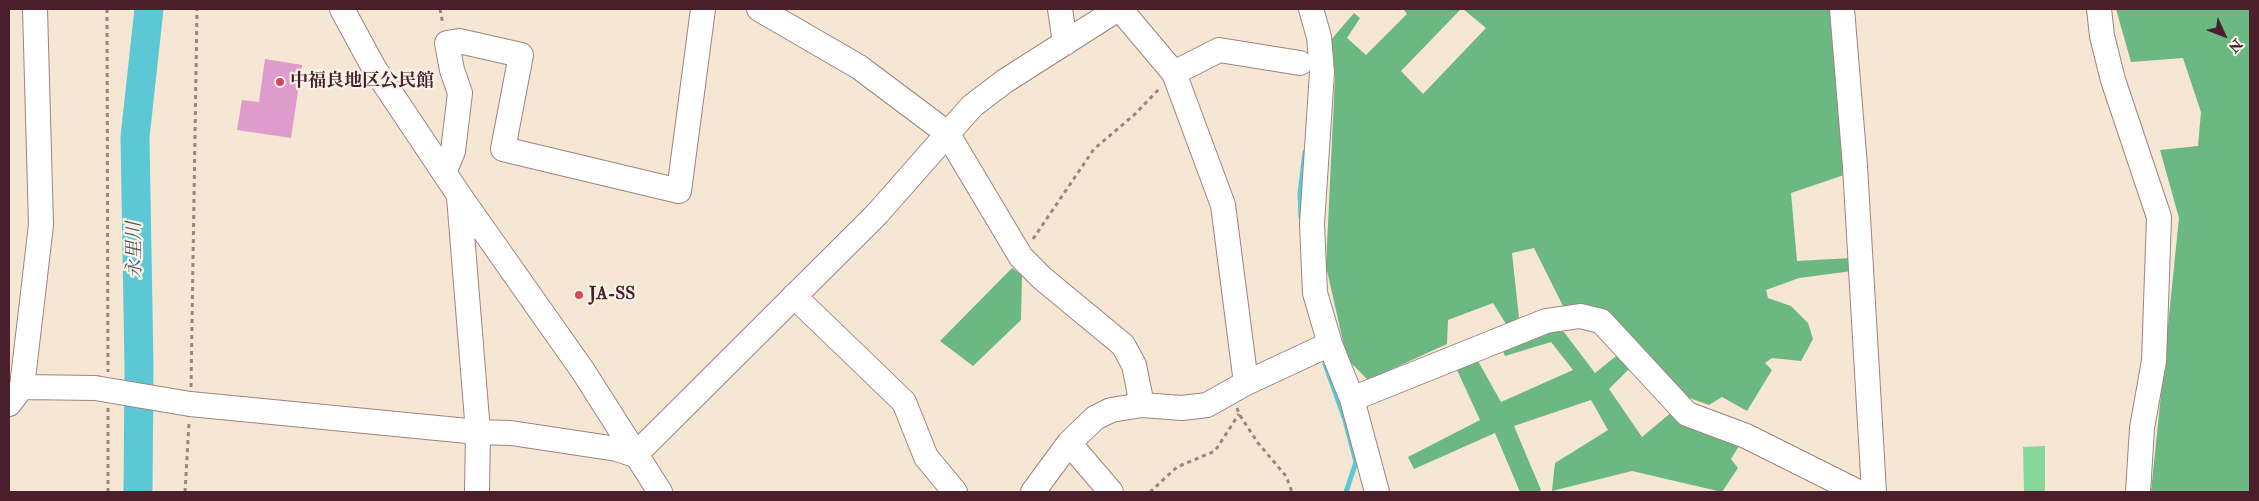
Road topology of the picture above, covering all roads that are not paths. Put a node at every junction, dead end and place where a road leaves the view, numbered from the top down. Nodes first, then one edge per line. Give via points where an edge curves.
1 (35, 9) edge
2 (342, 9) edge
3 (703, 9) edge
4 (759, 9) edge
5 (1060, 9) edge
6 (1119, 9) edge
7 (1311, 9) edge
8 (1842, 9) edge
9 (2099, 9) edge
10 (1066, 43) junction
11 (1300, 63) dead end
12 (1174, 73) junction
13 (947, 133) junction
14 (444, 172) junction
15 (459, 195) junction
16 (794, 296) junction
17 (1321, 347) junction
18 (1239, 387) junction
19 (15, 396) edge
20 (1352, 399) junction
21 (1142, 405) junction
22 (478, 432) junction
23 (1069, 443) junction
24 (635, 455) junction
25 (477, 492) edge
26 (660, 492) edge
27 (955, 492) edge
28 (1033, 492) edge
29 (1111, 492) edge
30 (1377, 492) edge
31 (1858, 492) edge
32 (1874, 492) edge
33 (2138, 492) edge

1 - 19 street via 41,225
2 - 14 street via 374,68
3 - 14 street via 679,190 503,149 521,54 460,41 447,43 460,93 453,151
4 - 13 street via 859,67
5 - 10 street
6 - 10 street
6 - 12 street
7 - 17 street via 1319,37 1322,72 1312,224
8 - 32 street via 1855,166
9 - 33 street via 2113,80 2159,217 2154,362 2142,428
10 - 13 street via 985,96
11 - 12 street via 1219,50
12 - 18 street via 1223,205
13 - 16 street via 877,214
13 - 21 street via 1021,257 1123,345 1134,365
14 - 15 street
15 - 22 street
15 - 24 street via 583,370
16 - 24 street
16 - 27 street via 904,402 926,457
17 - 18 street
17 - 20 street
18 - 21 street via 1207,405 1182,408
19 - 22 street, bridge via 104,389 190,404
20 - 30 street
20 - 31 street via 1546,321 1580,316 1602,321 1688,414 1746,436
21 - 23 street via 1111,410 1096,418
22 - 24 street via 511,433 617,449
22 - 25 street
23 - 28 street
23 - 29 street
24 - 26 street

